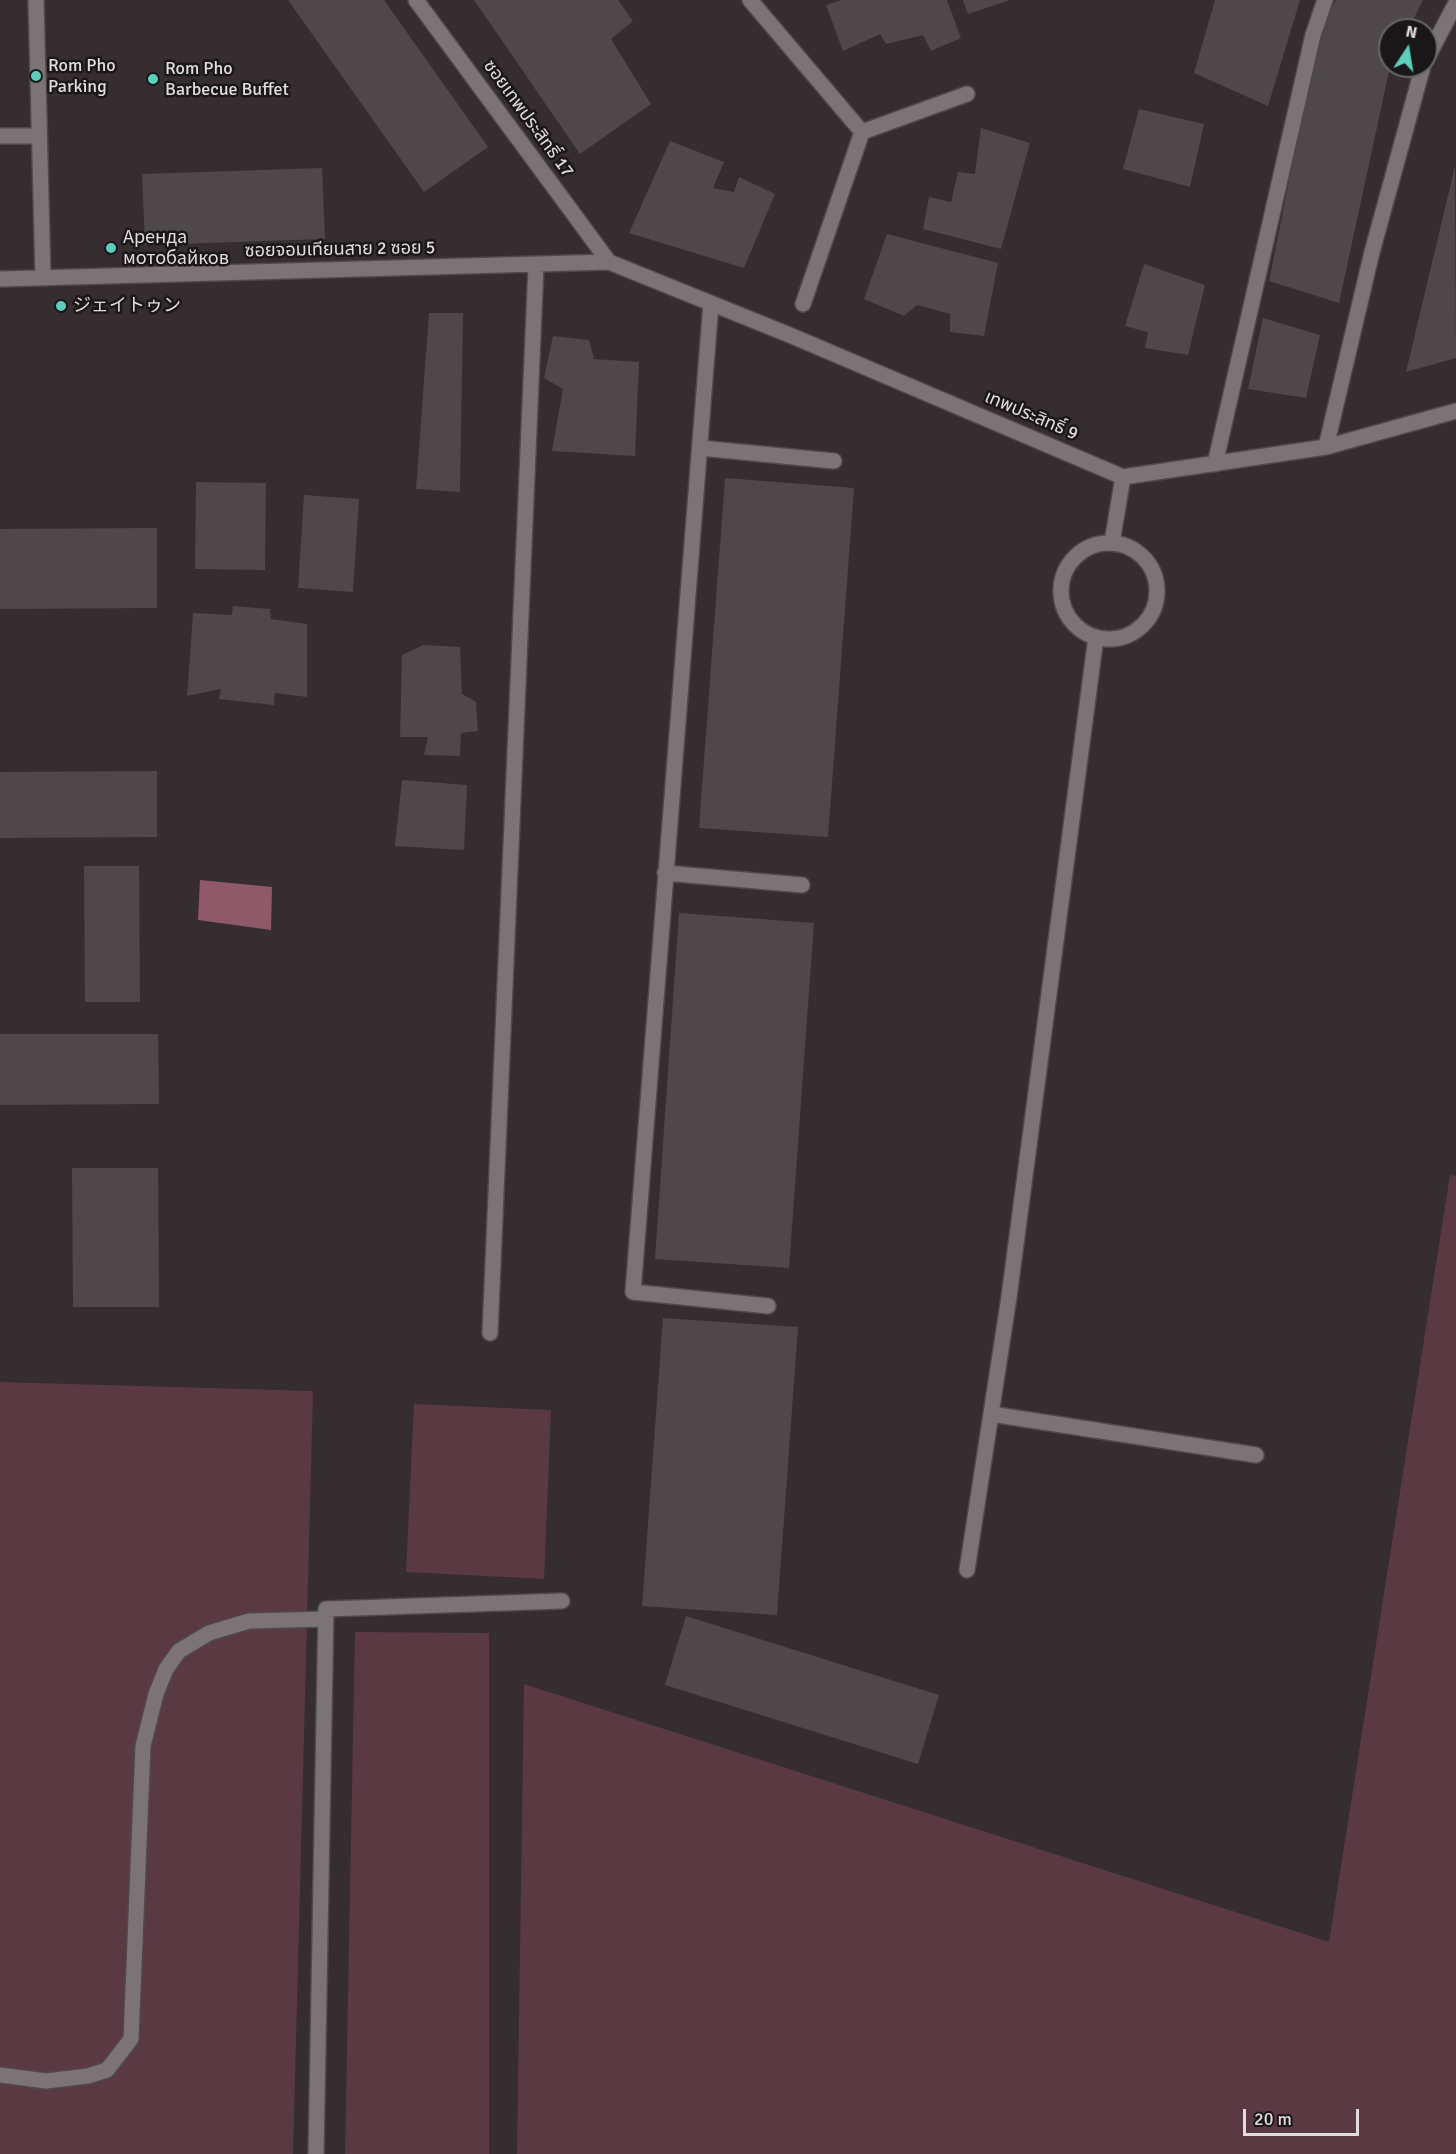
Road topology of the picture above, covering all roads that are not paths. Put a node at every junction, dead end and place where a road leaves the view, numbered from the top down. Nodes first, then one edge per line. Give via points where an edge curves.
1 (36, 0) edge
2 (416, 0) edge
3 (750, 0) edge
4 (1325, 0) edge
5 (1456, 3) edge
6 (1438, 37) edge
7 (1420, 78) edge
8 (967, 94) dead end
9 (862, 132) junction
10 (0, 136) edge
11 (39, 136) junction
12 (609, 262) junction
13 (536, 266) junction
14 (43, 276) junction
15 (0, 279) edge
16 (711, 303) junction
17 (803, 304) dead end
18 (1456, 411) edge
19 (1326, 447) junction
20 (700, 448) junction
21 (834, 460) dead end
22 (1215, 464) junction
23 (1123, 477) junction
24 (1112, 542) junction
25 (1096, 637) junction
26 (665, 873) junction
27 (802, 885) dead end
28 (768, 1306) dead end
29 (490, 1334) dead end
30 (992, 1414) junction
31 (1256, 1455) dead end
32 (967, 1570) dead end
33 (562, 1601) dead end
34 (326, 1619) junction
35 (0, 2075) edge
36 (316, 2154) edge

1 - 11 street
2 - 12 street, ซอยเทพประสิทธิ์ 17
3 - 9 street
4 - 22 street via 1313,35
5 - 6 street
7 - 19 street via 1375,241
8 - 9 street
9 - 17 street
10 - 11 street
11 - 14 street
12 - 13 street, ซอยจอมเทียนสาย 2 ซอย 5
12 - 16 street, เทพประสิทธิ์ 9
13 - 14 street, ซอยจอมเทียนสาย 2 ซอย 5
13 - 29 street
14 - 15 street, ซอยจอมเทียนสาย 2 ซอย 5
16 - 20 street
16 - 23 street, เทพประสิทธิ์ 9
18 - 19 street
19 - 22 street
20 - 21 street
20 - 26 street
22 - 23 street
23 - 24 street
24 - 25 street via 1081,550 1063,575 1060,590 1070,620
24 - 25 street via 1127,546 1146,561 1156,582 1157,598 1142,626 1128,635
25 - 30 street
26 - 27 street
26 - 28 street via 633,1292
30 - 31 street
30 - 32 street
33 - 34 street via 326,1609
34 - 35 street via 249,1621 209,1633 179,1651 166,1669 143,1746 131,2039 107,2070 88,2076 46,2081
34 - 36 street

